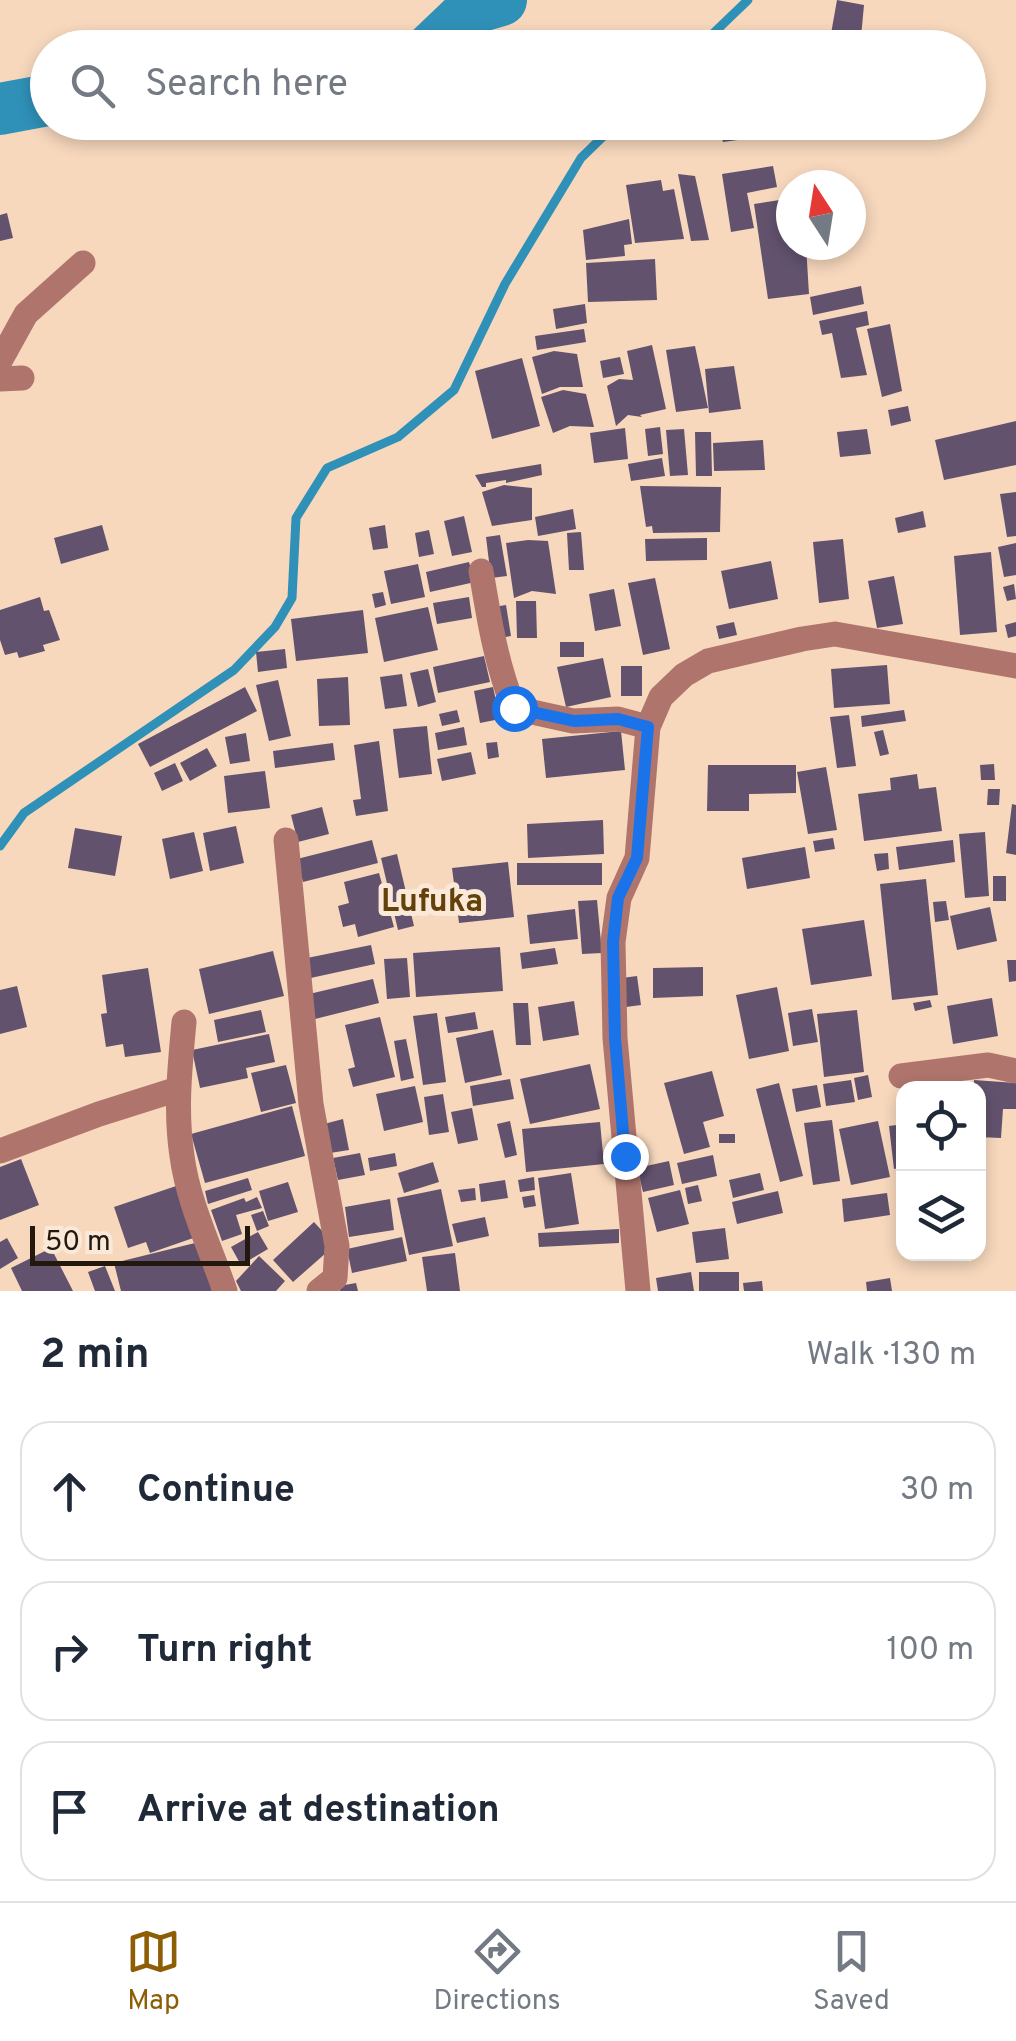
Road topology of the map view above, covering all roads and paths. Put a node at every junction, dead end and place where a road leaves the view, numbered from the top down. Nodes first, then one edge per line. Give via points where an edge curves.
1 (83, 263) dead end
2 (0, 361) edge
3 (481, 571) dead end
4 (1016, 666) edge
5 (648, 727) junction
6 (286, 840) dead end
7 (184, 1022) dead end
8 (1016, 1071) edge
9 (901, 1076) dead end
10 (178, 1089) junction
11 (0, 1151) edge
12 (225, 1291) edge
13 (319, 1291) edge
14 (638, 1291) edge

1 - 2 street via 26,314
3 - 5 street via 514,708
4 - 5 street via 836,634 802,639 708,661 684,674 661,697
5 - 14 street via 637,858 618,898 613,942
6 - 13 street via 312,1104 336,1246 335,1278
7 - 10 street
8 - 9 street via 988,1065
10 - 11 street
10 - 12 street via 191,1196

